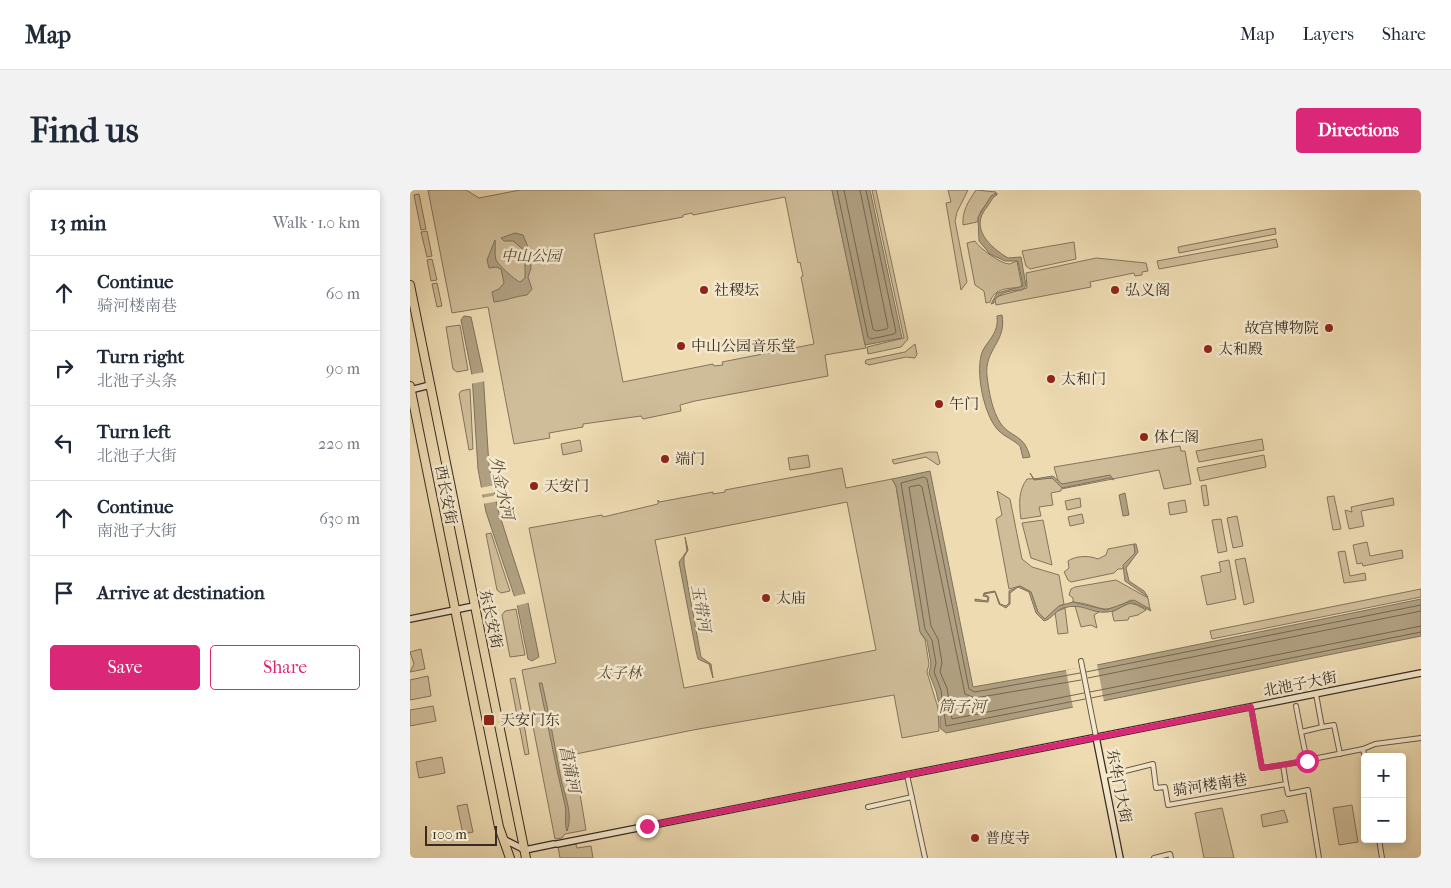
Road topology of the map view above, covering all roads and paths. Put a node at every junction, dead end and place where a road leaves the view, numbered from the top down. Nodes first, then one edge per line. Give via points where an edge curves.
1 (410, 284) edge
2 (430, 385) junction
3 (410, 388) edge
4 (474, 606) junction
5 (455, 610) junction
6 (410, 619) edge
7 (1081, 661) dead end
8 (1421, 673) edge
9 (1316, 694) junction
10 (1296, 706) dead end
11 (1251, 707) junction
12 (1322, 727) junction
13 (1301, 732) junction
14 (1096, 737) junction
15 (1421, 738) edge
16 (1363, 749) junction
17 (1364, 753) edge
18 (1340, 754) junction
19 (1307, 761) junction
20 (1283, 765) junction
21 (907, 773) junction
22 (1105, 776) junction
23 (1286, 784) junction
24 (912, 797) junction
25 (868, 807) dead end
26 (503, 839) junction
27 (1380, 843) edge
28 (526, 854) edge
29 (510, 858) edge
30 (926, 858) edge
31 (1120, 858) edge
32 (1154, 858) edge
33 (1171, 858) edge
34 (1320, 858) edge
35 (1382, 858) edge

1 - 2 highway
2 - 3 street
2 - 4 highway, 东长安街
3 - 5 highway, 西长安街
4 - 5 street
4 - 28 highway, 东长安街
5 - 6 street
5 - 26 highway
7 - 14 street, 东华门大街
8 - 9 street, 北池子大街
9 - 11 street, 北池子大街
9 - 12 street
10 - 13 street
11 - 14 street, 北池子大街
11 - 20 street via 1262,768
12 - 13 street
12 - 18 street via 1334,725
13 - 19 street
14 - 21 street, 北池子大街
14 - 22 street, 东华门大街
15 - 16 street
16 - 17 street
16 - 18 street
18 - 19 street
19 - 20 street
20 - 23 street
21 - 24 street
21 - 28 street, 北池子大街 via 556,844
22 - 23 street, 骑河楼南巷 via 1152,764 1156,788 1165,786 1168,805
22 - 31 street, 东华门大街
23 - 34 street via 1288,794 1308,790
24 - 25 street
24 - 30 street
26 - 28 street
26 - 29 highway
27 - 35 street
32 - 33 street via 1170,854

